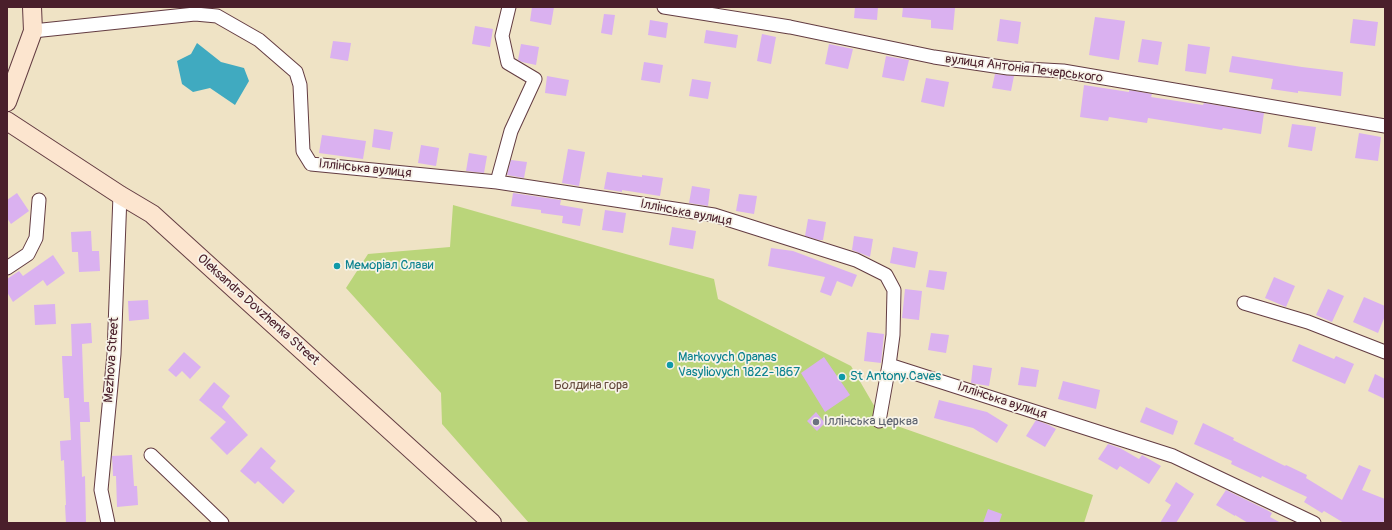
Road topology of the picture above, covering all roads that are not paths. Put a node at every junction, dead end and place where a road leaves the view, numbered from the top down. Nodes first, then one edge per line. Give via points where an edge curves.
1 (32, 7) edge
2 (509, 7) edge
3 (664, 7) edge
4 (33, 31) junction
5 (7, 102) edge
6 (7, 121) edge
7 (1385, 126) edge
8 (497, 182) junction
9 (120, 195) junction
10 (39, 200) dead end
11 (7, 268) edge
12 (1244, 303) dead end
13 (1385, 352) edge
14 (889, 365) junction
15 (879, 421) dead end
16 (151, 455) dead end
17 (108, 523) edge
18 (222, 523) edge
19 (492, 523) edge
20 (1314, 523) edge

1 - 4 main road
2 - 8 street via 502,36 508,63 535,79 511,131
3 - 7 street, вулиця Антонія Печерського via 790,27 934,58 1008,68 1063,71
4 - 5 main road
4 - 8 street, Іллінська вулиця via 195,14 217,16 259,40 296,72 300,85 303,151 311,164
6 - 9 main road, Oleksandra Dovzhenka Street
8 - 14 street, Іллінська вулиця via 714,215 856,260 886,275 894,290
9 - 17 street, Mezhova Street via 114,354 101,490
9 - 19 main road, Oleksandra Dovzhenka Street via 152,214
10 - 11 street via 36,238 28,254
12 - 13 street via 1308,322
14 - 15 street
14 - 20 street, Іллінська вулиця via 1173,456
16 - 18 street

